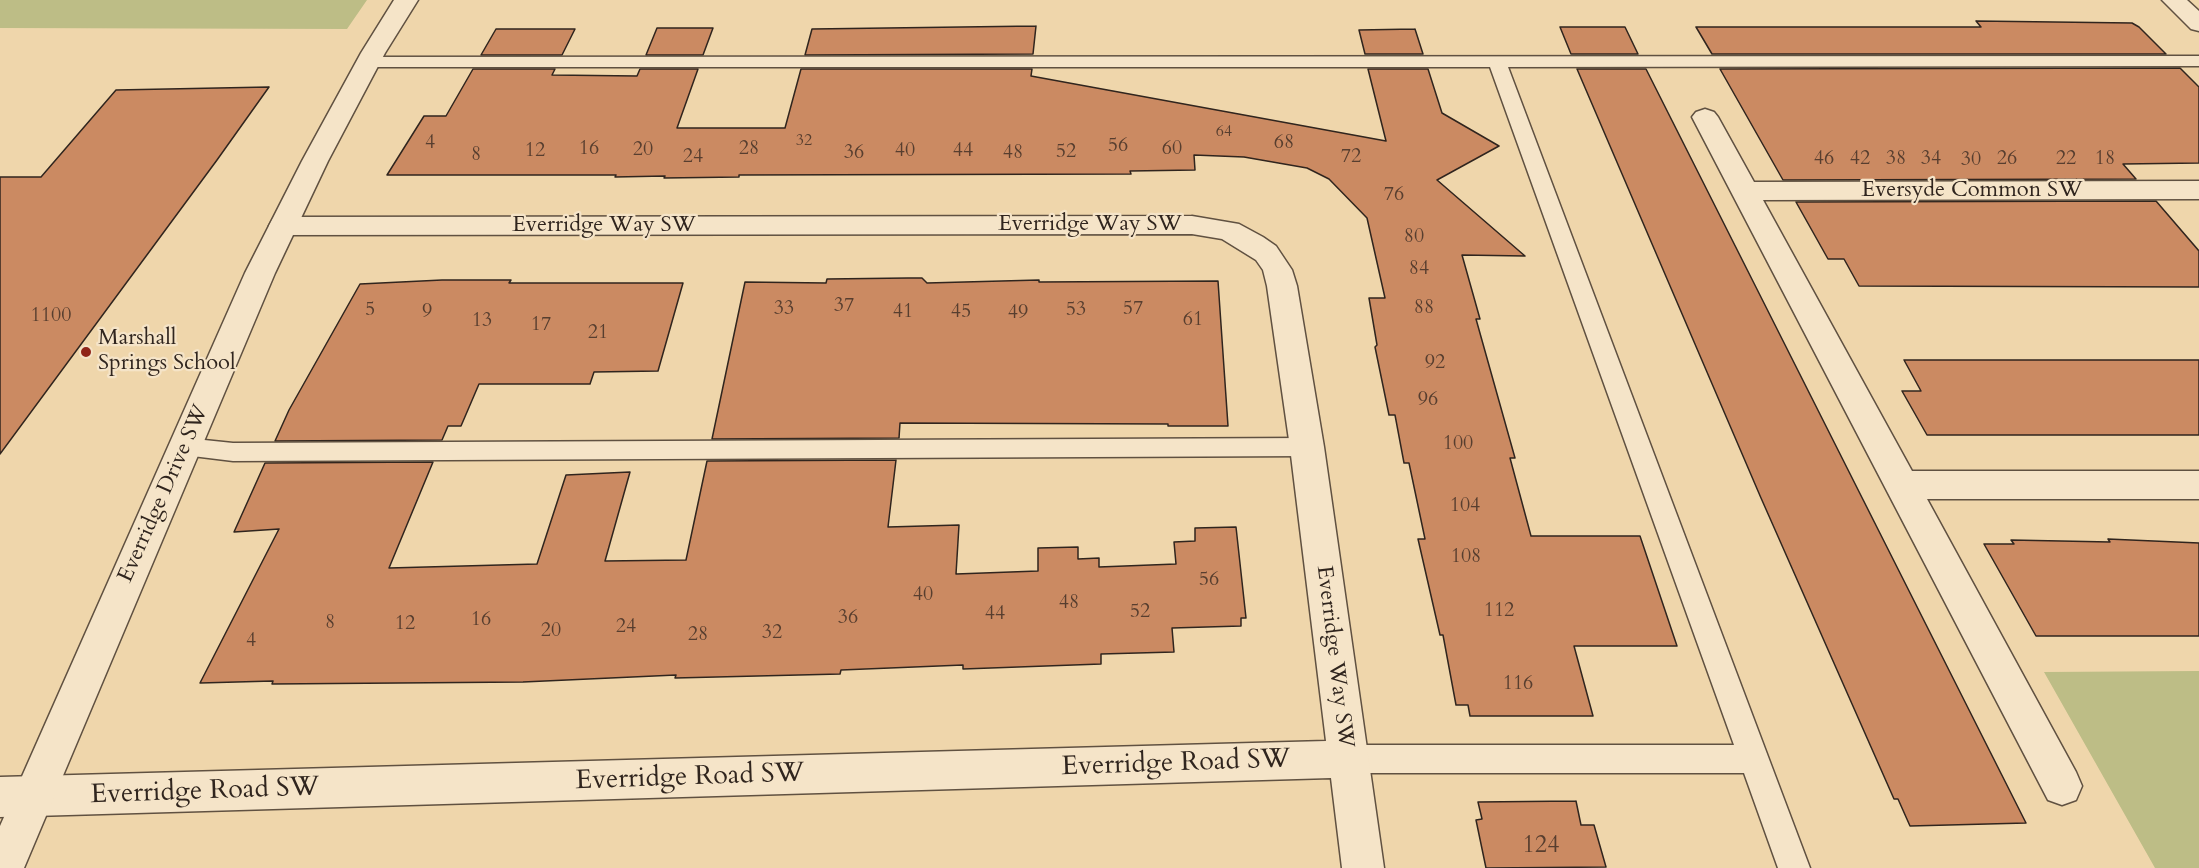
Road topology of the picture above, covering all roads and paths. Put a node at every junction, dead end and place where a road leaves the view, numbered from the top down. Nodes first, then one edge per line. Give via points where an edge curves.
1 (406, 0) edge
2 (2174, 0) edge
3 (2199, 24) edge
4 (2199, 61) edge
5 (369, 62) junction
6 (1497, 62) junction
7 (1705, 117) dead end
8 (2187, 190) edge
9 (1745, 191) junction
10 (2199, 217) edge
11 (283, 226) junction
12 (185, 447) junction
13 (1307, 447) junction
14 (1901, 485) junction
15 (2199, 485) edge
16 (1347, 759) junction
17 (1755, 759) junction
18 (2062, 786) dead end
19 (17, 796) edge
20 (3, 868) edge
21 (1363, 868) edge
22 (1794, 868) edge

1 - 5 street, Everridge Drive SW
2 - 3 street
4 - 6 lane
5 - 6 lane
5 - 11 street, Everridge Drive SW
6 - 17 lane
7 - 9 street
8 - 9 street, Eversyde Common SW
8 - 10 street
9 - 14 street
11 - 12 street, Everridge Drive SW
11 - 13 street, Everridge Way SW via 1210,226 1253,244 1266,253 1277,270
12 - 13 lane via 233,452
12 - 19 street, Everridge Drive SW
13 - 16 street, Everridge Way SW
14 - 15 street
14 - 18 street
16 - 17 lane
16 - 19 street, Everridge Road SW
16 - 21 street, Everridge Way SW
17 - 22 lane
19 - 20 street, Everridge Drive SW

